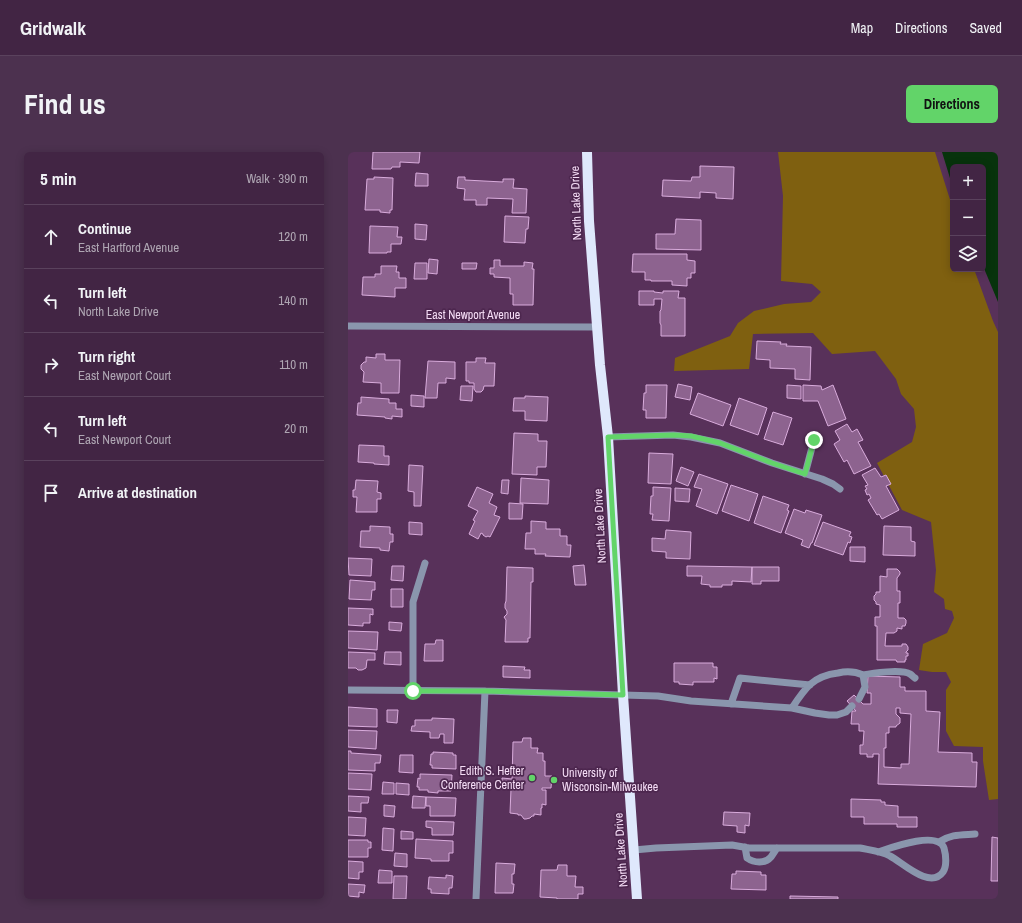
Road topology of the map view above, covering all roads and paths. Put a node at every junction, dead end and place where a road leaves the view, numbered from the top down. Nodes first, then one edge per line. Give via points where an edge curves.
1 (587, 152) edge
2 (348, 326) edge
3 (597, 327) junction
4 (608, 437) junction
5 (814, 440) dead end
6 (805, 474) junction
7 (840, 489) dead end
8 (425, 563) dead end
9 (863, 675) junction
10 (915, 678) dead end
11 (810, 685) junction
12 (348, 690) edge
13 (413, 691) junction
14 (486, 691) junction
15 (623, 695) junction
16 (859, 699) dead end
17 (731, 704) junction
18 (852, 706) dead end
19 (792, 708) junction
20 (975, 834) dead end
21 (939, 842) junction
22 (745, 847) junction
23 (776, 848) junction
24 (634, 850) junction
25 (878, 852) junction
26 (476, 899) edge
27 (637, 899) edge

1 - 3 main road, North Lake Drive
2 - 3 street, East Newport Avenue
3 - 4 main road, North Lake Drive
4 - 6 street via 691,436 720,443
4 - 15 main road, North Lake Drive
5 - 6 street
6 - 7 street via 822,479
8 - 13 street via 414,602
9 - 10 street via 898,672 910,674
9 - 11 street via 856,672 827,674 815,679
9 - 16 street via 864,687
11 - 17 street via 740,678
11 - 19 street
12 - 13 street
13 - 14 street
14 - 15 street
14 - 26 street
15 - 17 street
15 - 24 main road, North Lake Drive
17 - 19 street
18 - 19 street via 846,712 836,715
20 - 21 street via 954,835
21 - 25 street via 924,840
21 - 25 street via 943,845 945,864 941,874 934,878 918,875 889,855
22 - 23 street
22 - 23 street via 747,858 758,862 766,861
22 - 24 street via 732,845
23 - 25 street via 860,848
24 - 27 main road, North Lake Drive

